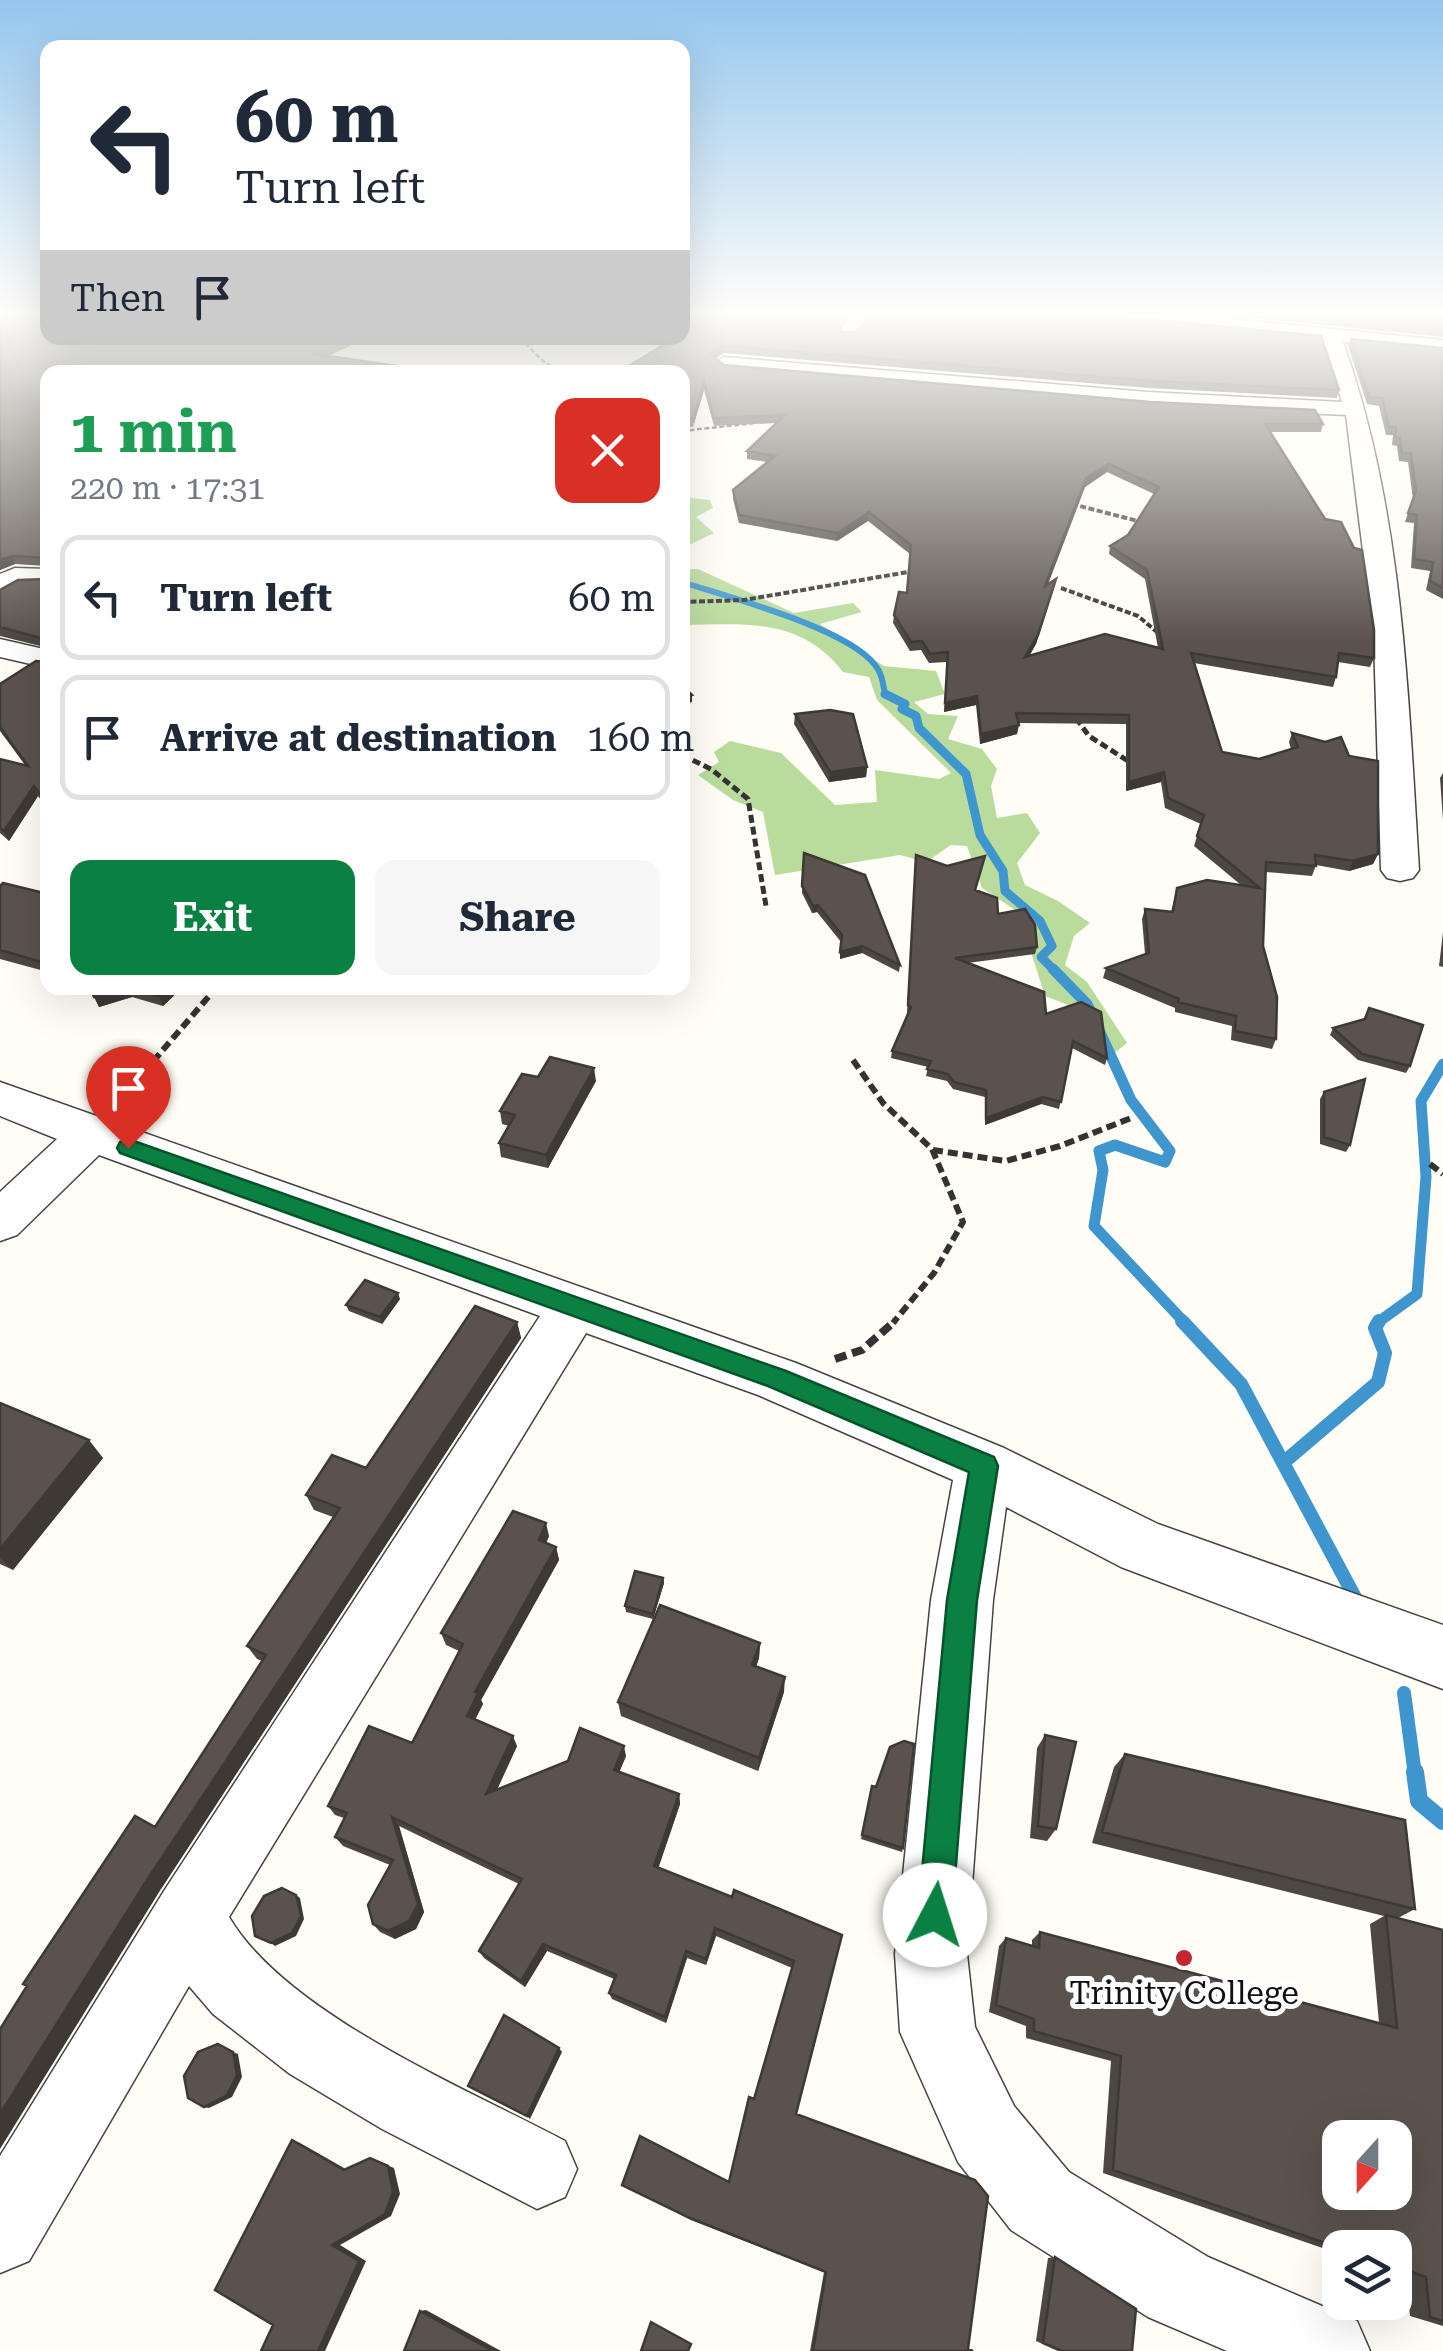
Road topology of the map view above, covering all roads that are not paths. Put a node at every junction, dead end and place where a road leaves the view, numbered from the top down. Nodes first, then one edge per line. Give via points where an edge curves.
1 (1358, 423) edge
2 (40, 577) edge
3 (0, 587) edge
4 (0, 648) edge
5 (40, 657) edge
6 (1400, 870) dead end
7 (0, 1098) edge
8 (90, 1134) junction
9 (0, 1222) edge
10 (576, 1306) junction
11 (984, 1466) junction
12 (1443, 1657) edge
13 (189, 1916) junction
14 (537, 2169) dead end
15 (0, 2232) edge
16 (1328, 2351) edge

1 - 6 street via 1388,639
2 - 3 street via 16,576
4 - 5 street
7 - 8 street
8 - 9 street
8 - 10 street
10 - 11 street via 777,1378
10 - 13 street
11 - 12 street via 1142,1547
11 - 16 street via 962,1600 932,1954 938,2032 986,2134 1040,2201 1178,2286
13 - 14 street via 212,1956 253,2001 328,2054
13 - 15 street

